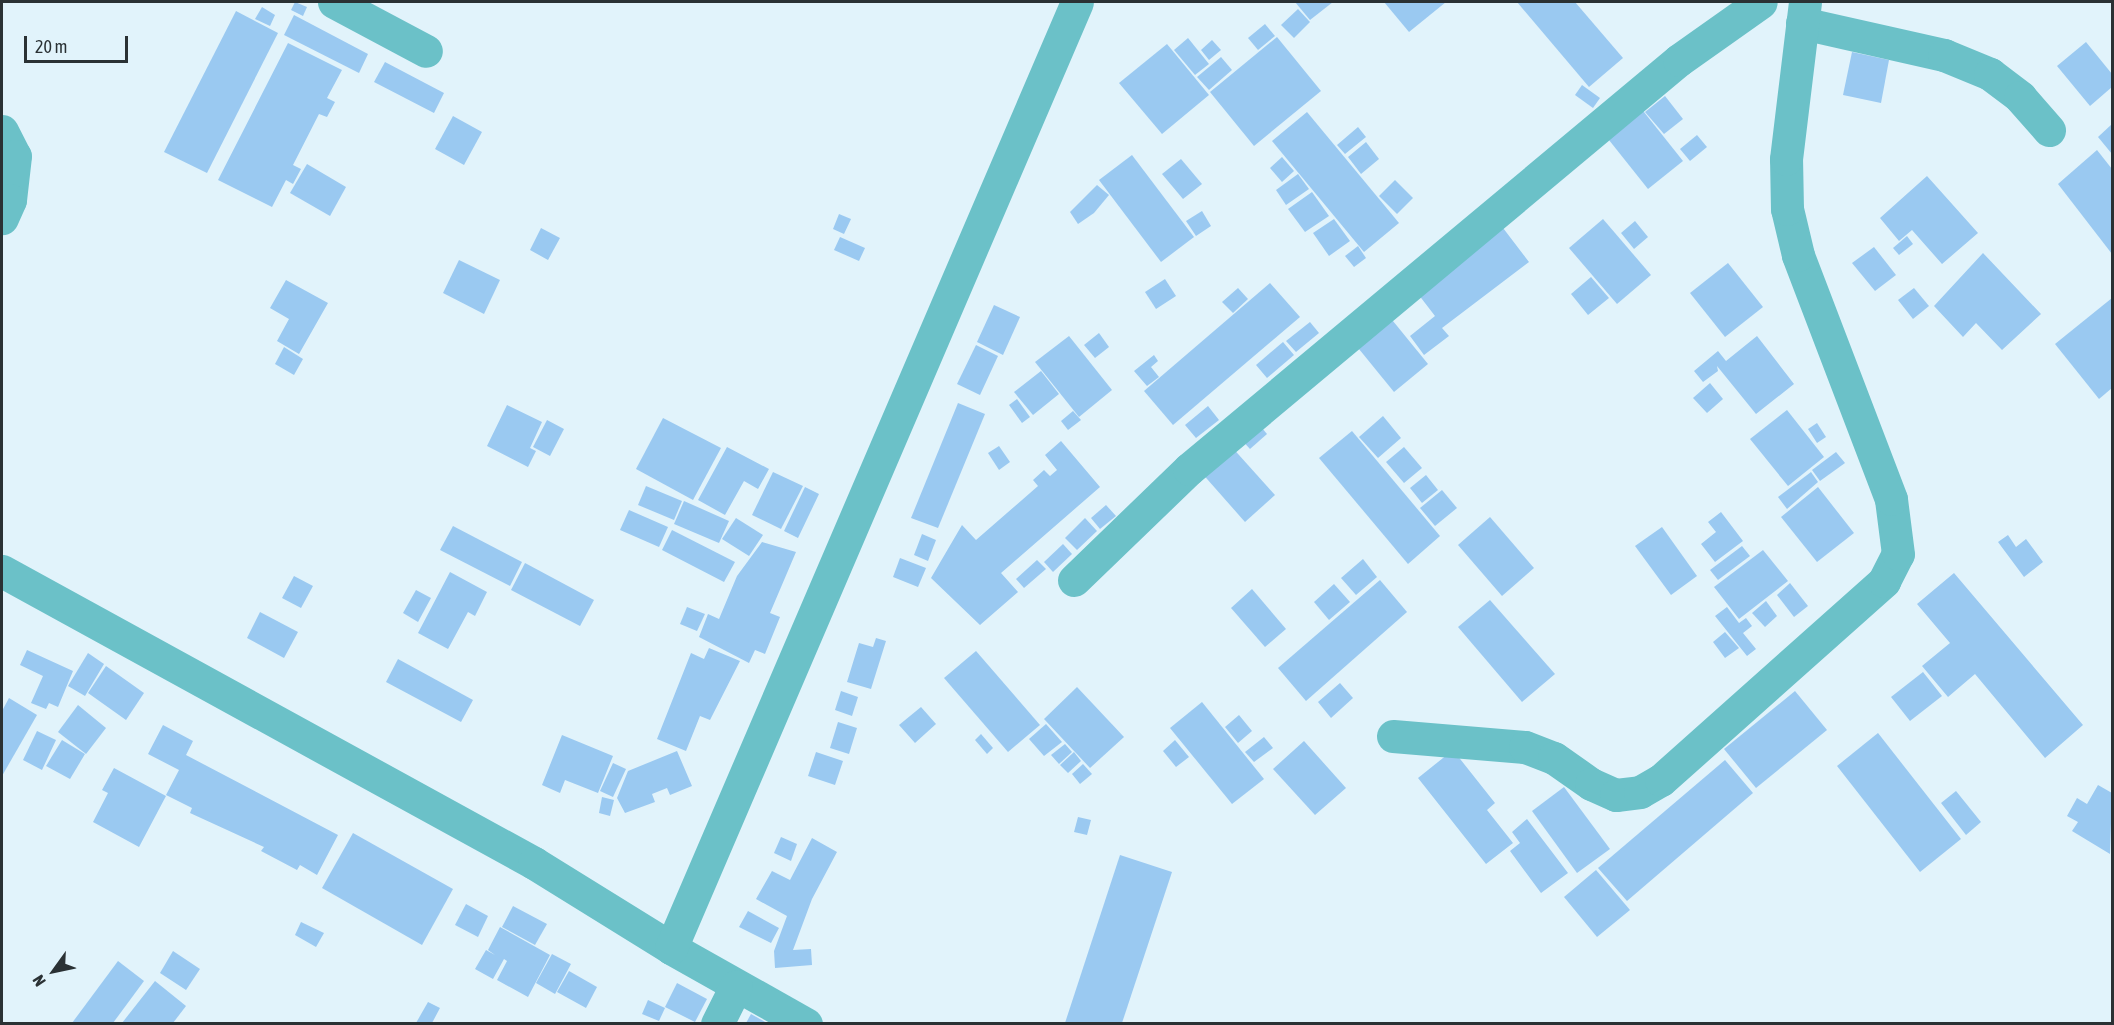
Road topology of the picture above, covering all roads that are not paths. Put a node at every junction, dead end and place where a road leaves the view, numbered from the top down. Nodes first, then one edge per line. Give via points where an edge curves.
1 (334, 2) edge
2 (1077, 2) edge
3 (1761, 2) edge
4 (1804, 12) edge
5 (426, 51) dead end
6 (2049, 130) dead end
7 (2, 131) edge
8 (2, 218) edge
9 (2, 571) edge
10 (1074, 580) dead end
11 (1393, 736) dead end
12 (671, 948) junction
13 (736, 986) junction
14 (717, 1023) edge
15 (806, 1023) edge

1 - 5 street
2 - 12 street
3 - 10 street via 1679,60 1189,469
4 - 6 street via 1944,55 1990,74 2020,97
4 - 11 street via 1786,159 1787,209 1798,255 1891,499 1898,554 1884,581 1661,780 1640,792 1616,795 1591,784 1554,758 1525,747
7 - 8 street via 15,156 10,200
9 - 12 street via 534,862
12 - 13 street
13 - 14 street
13 - 15 street

